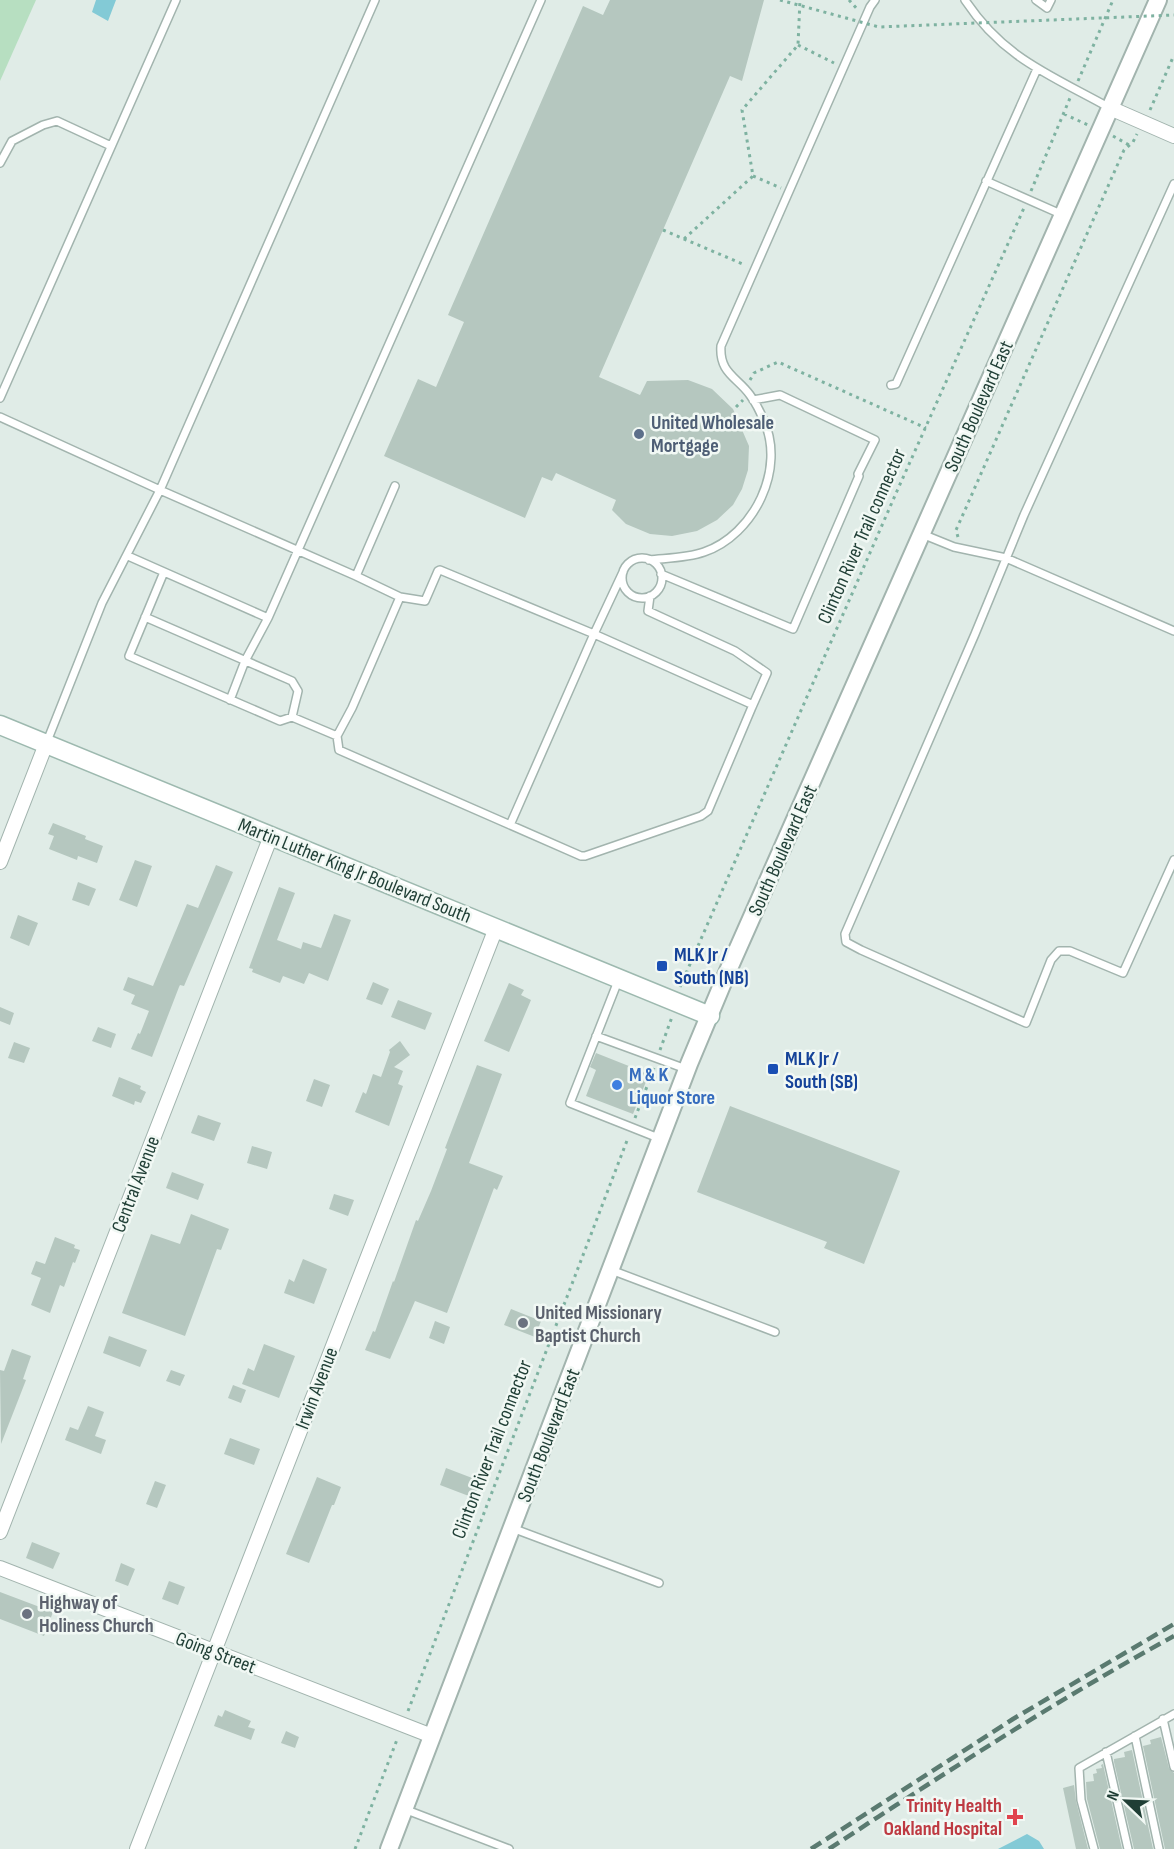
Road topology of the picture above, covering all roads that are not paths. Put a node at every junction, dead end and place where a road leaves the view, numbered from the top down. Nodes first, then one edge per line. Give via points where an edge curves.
1 (176, 0) edge
2 (375, 0) edge
3 (541, 0) edge
4 (875, 0) edge
5 (965, 0) edge
6 (1036, 0) edge
7 (1051, 0) edge
8 (1158, 0) edge
9 (1037, 69) junction
10 (1110, 108) junction
11 (1174, 136) edge
12 (111, 146) junction
13 (0, 163) edge
14 (986, 181) junction
15 (1174, 184) edge
16 (1063, 215) junction
17 (891, 386) dead end
18 (0, 398) edge
19 (753, 400) junction
20 (0, 417) edge
21 (396, 486) dead end
22 (160, 490) junction
23 (922, 533) junction
24 (298, 551) junction
25 (128, 556) junction
26 (1006, 558) junction
27 (649, 560) junction
28 (164, 572) junction
29 (623, 572) junction
30 (661, 574) junction
31 (356, 576) junction
32 (650, 596) junction
33 (400, 597) junction
34 (145, 617) junction
35 (268, 618) junction
36 (1174, 631) edge
37 (594, 634) junction
38 (245, 661) junction
39 (230, 700) junction
40 (752, 707) junction
41 (292, 717) junction
42 (0, 725) edge
43 (337, 736) junction
44 (46, 744) junction
45 (510, 825) junction
46 (271, 836) junction
47 (1174, 860) edge
48 (0, 862) edge
49 (496, 928) junction
50 (619, 978) junction
51 (710, 1016) junction
52 (596, 1036) junction
53 (687, 1070) junction
54 (661, 1139) junction
55 (611, 1270) junction
56 (775, 1332) dead end
57 (512, 1528) junction
58 (0, 1532) edge
59 (0, 1568) edge
60 (658, 1583) dead end
61 (214, 1651) junction
62 (1174, 1714) edge
63 (1163, 1719) junction
64 (432, 1736) junction
65 (1135, 1736) junction
66 (1106, 1752) junction
67 (1174, 1767) edge
68 (404, 1809) junction
69 (137, 1849) edge
70 (389, 1849) edge
71 (509, 1849) edge
72 (1094, 1849) edge
73 (1128, 1849) edge
74 (1159, 1849) edge

1 - 12 lane
2 - 22 lane
3 - 24 lane
4 - 19 lane via 722,346 726,371
5 - 9 lane via 1001,43
6 - 7 lane via 1047,8
8 - 10 street, South Boulevard East
9 - 10 lane
9 - 14 lane
10 - 11 street
10 - 16 street, South Boulevard East
12 - 13 lane via 57,121 12,141
12 - 18 lane
14 - 16 lane
14 - 17 lane via 896,384
15 - 26 lane
16 - 23 street, South Boulevard East
19 - 27 lane via 765,422 771,447 763,496 748,520 728,540 704,552
19 - 30 lane via 780,395 876,440 794,629
20 - 22 lane
21 - 31 lane
22 - 24 lane
22 - 25 lane
23 - 26 lane via 954,547
23 - 51 street, South Boulevard East
24 - 31 lane
24 - 35 lane
25 - 28 lane
25 - 44 lane via 102,603
26 - 36 lane
26 - 47 lane via 845,934 846,942 1026,1023 1051,960 1059,951 1070,951 1123,973
27 - 29 lane via 630,562
27 - 30 lane
28 - 34 lane
28 - 35 lane
29 - 32 lane via 623,585 631,595
29 - 37 lane
30 - 32 lane via 659,587
31 - 33 lane
32 - 40 lane via 648,611 735,651 767,673
33 - 37 lane via 425,601 442,571
33 - 43 lane
34 - 38 lane
34 - 39 lane via 129,656
35 - 38 lane
37 - 40 lane via 749,702
37 - 45 lane
38 - 39 lane
38 - 41 lane via 292,681 298,691
39 - 41 lane via 280,721
40 - 45 lane via 708,811 701,816 585,856
41 - 43 lane
42 - 44 main road, Martin Luther King Jr Boulevard South
43 - 45 lane via 339,750
44 - 46 main road, Martin Luther King Jr Boulevard South
44 - 48 street
46 - 49 main road, Martin Luther King Jr Boulevard South
46 - 58 street, Central Avenue
49 - 50 main road, Martin Luther King Jr Boulevard South
49 - 61 street, Irwin Avenue
50 - 51 main road, Martin Luther King Jr Boulevard South
50 - 52 lane
51 - 53 street, South Boulevard East
52 - 53 lane
52 - 54 lane via 570,1103
53 - 54 street, South Boulevard East
54 - 55 street, South Boulevard East
55 - 56 lane
55 - 57 street, South Boulevard East
57 - 60 lane
57 - 64 street, South Boulevard East
59 - 61 street, Going Street
61 - 64 street, Going Street
61 - 69 street, Irwin Avenue
62 - 63 lane
63 - 65 lane
63 - 67 lane
64 - 68 street, South Boulevard East
65 - 66 lane
65 - 74 lane
66 - 72 lane via 1079,1768 1081,1800
66 - 73 lane
68 - 70 street, South Boulevard East
68 - 71 lane

